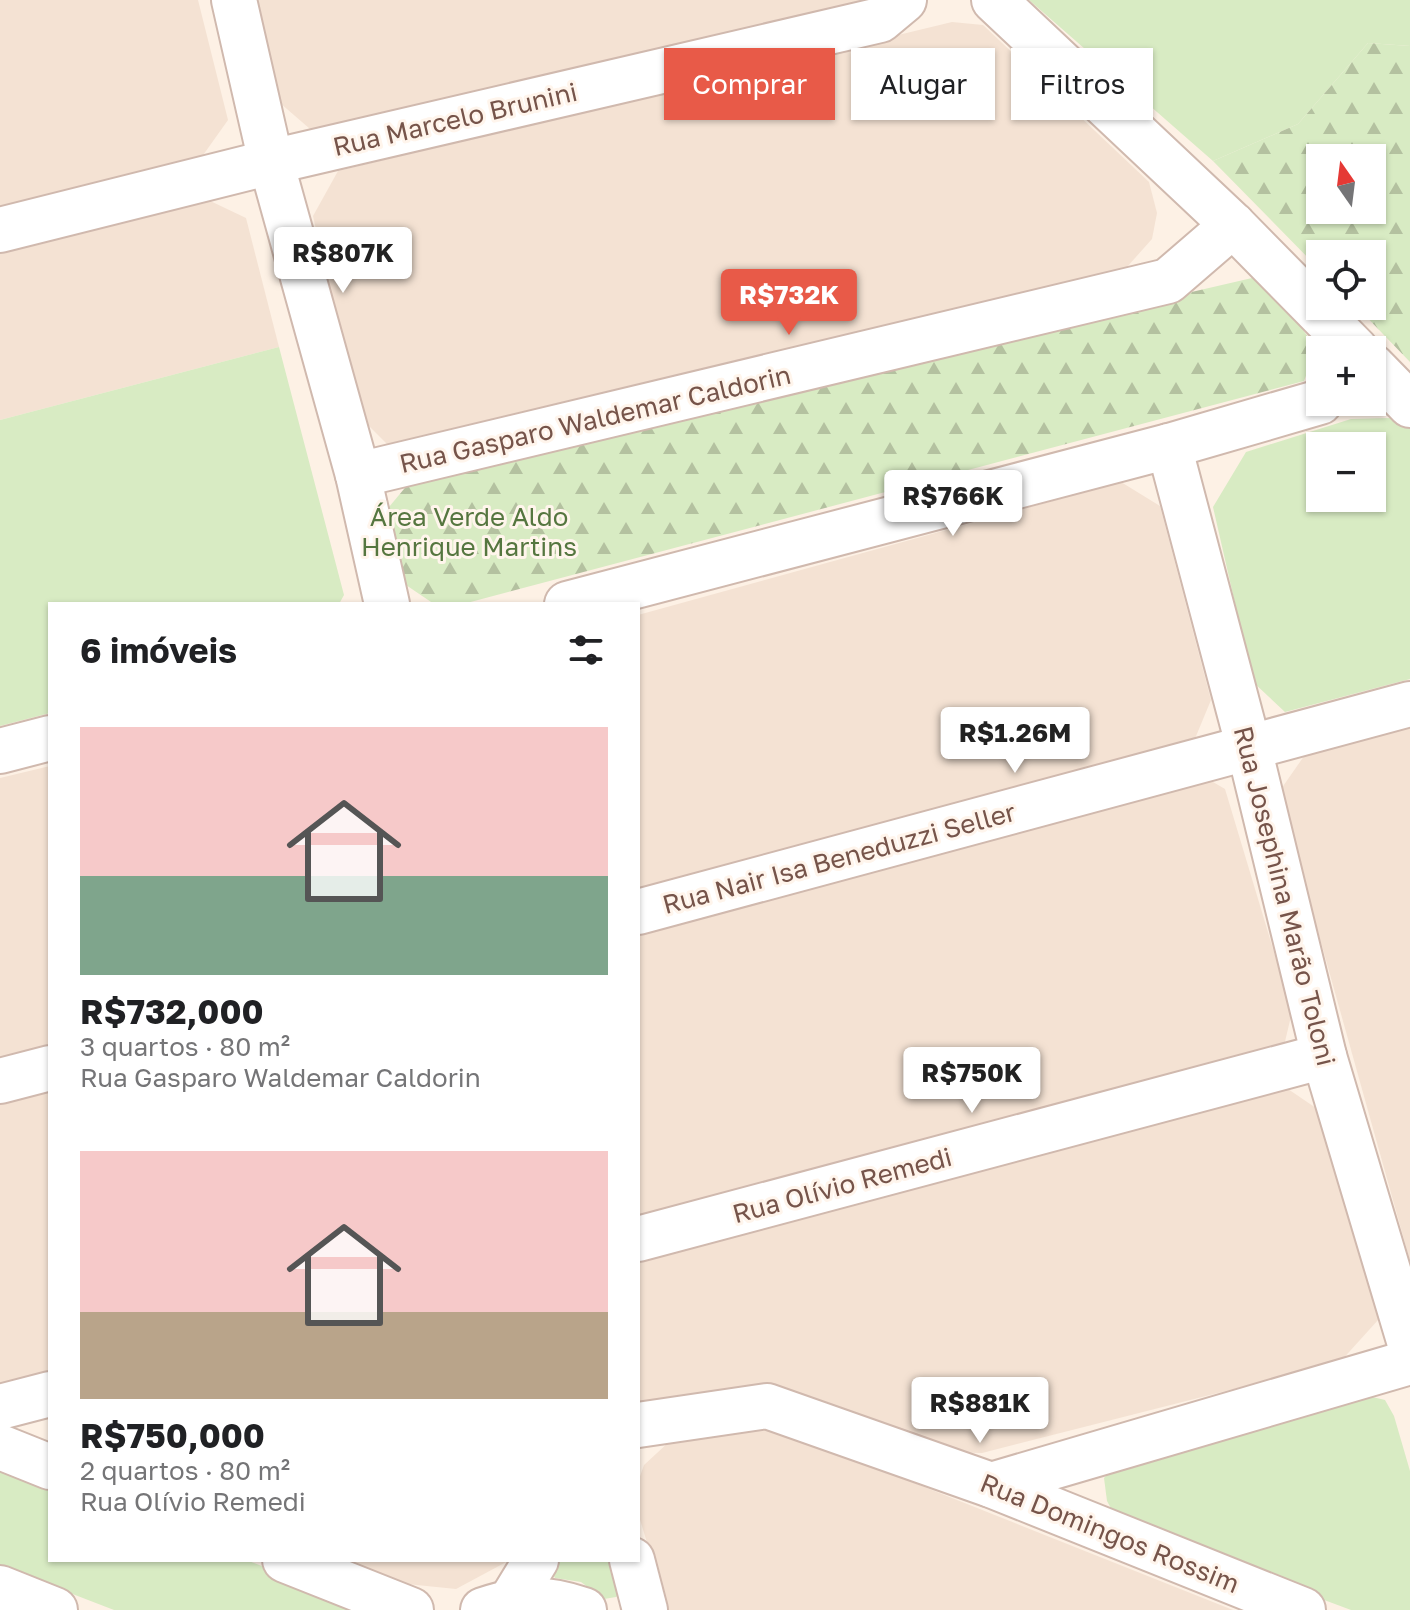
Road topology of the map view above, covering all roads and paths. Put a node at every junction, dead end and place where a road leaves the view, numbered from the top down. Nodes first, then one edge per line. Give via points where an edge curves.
1 (234, 0) edge
2 (904, 0) edge
3 (994, 0) edge
4 (271, 162) junction
5 (1233, 225) junction
6 (0, 230) edge
7 (1342, 336) edge
8 (1386, 380) edge
9 (1410, 405) edge
10 (1306, 406) edge
11 (1169, 446) junction
12 (358, 475) junction
13 (387, 602) edge
14 (575, 602) edge
15 (1410, 704) edge
16 (48, 739) edge
17 (1249, 748) junction
18 (0, 751) edge
19 (640, 911) edge
20 (1324, 1056) junction
21 (48, 1069) edge
22 (0, 1081) edge
23 (640, 1238) edge
24 (1410, 1344) edge
25 (1410, 1362) edge
26 (48, 1395) edge
27 (0, 1407) edge
28 (640, 1425) edge
29 (0, 1447) edge
30 (48, 1466) edge
31 (991, 1485) junction
32 (290, 1562) edge
33 (534, 1562) edge
34 (633, 1562) edge
35 (0, 1588) edge
36 (497, 1606) edge
37 (55, 1610) edge
38 (411, 1610) edge
39 (584, 1610) edge
40 (645, 1610) edge
41 (1303, 1610) edge

1 - 4 street
2 - 4 street, Rua Marcelo Brunini via 880,20
3 - 5 street
4 - 6 street, Rua Marcelo Brunini
4 - 12 street
5 - 7 street
5 - 12 street, Rua Gasparo Waldemar Caldorin via 1168,281
8 - 9 street
10 - 11 street
11 - 14 street
11 - 17 street, Rua Josephina Marão Toloni
12 - 13 street
15 - 17 street, Rua Nair Isa Beneduzzi Seller
16 - 18 street
17 - 19 street, Rua Nair Isa Beneduzzi Seller
17 - 20 street, Rua Josephina Marão Toloni
20 - 23 street, Rua Olívio Remedi
20 - 24 street, Rua Josephina Marão Toloni
21 - 22 street
25 - 31 street
26 - 27 street
28 - 31 street, Rua Domingos Rossim via 767,1406
29 - 30 street
31 - 41 street, Rua Domingos Rossim
32 - 38 street
33 - 36 street
34 - 40 street
35 - 37 street
36 - 39 street via 554,1600

